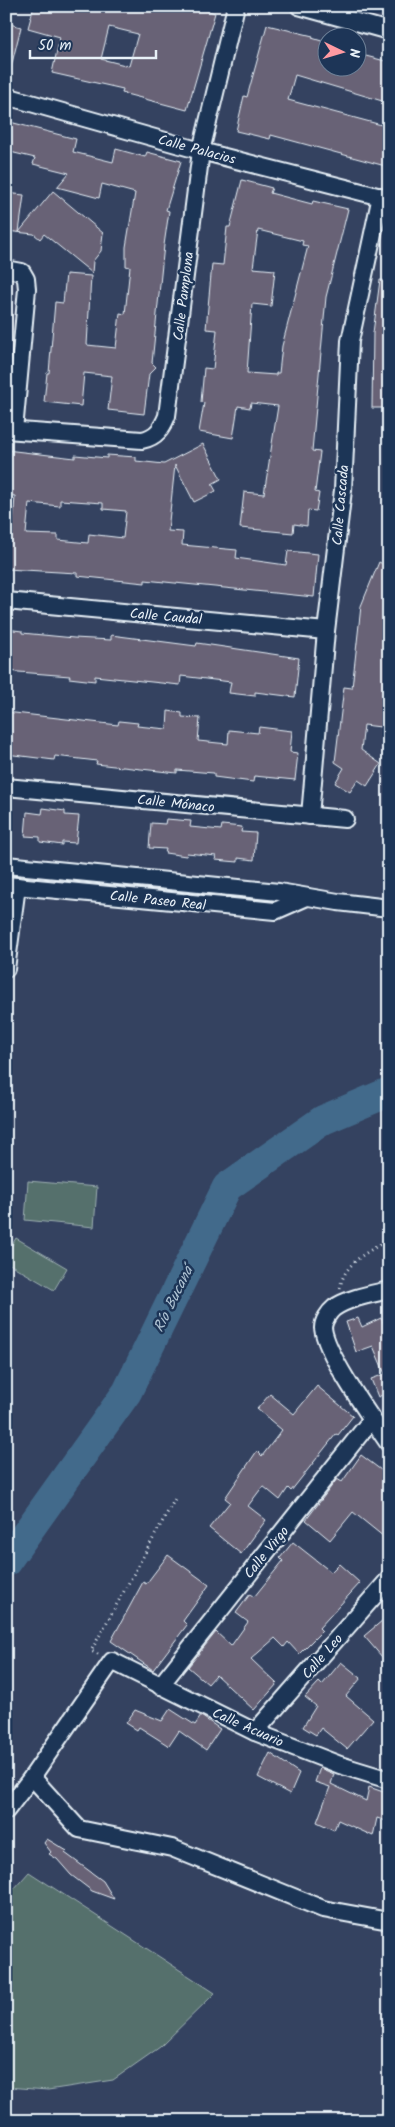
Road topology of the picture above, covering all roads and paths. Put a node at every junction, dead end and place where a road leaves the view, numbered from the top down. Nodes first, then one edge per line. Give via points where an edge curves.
1 (236, 6) edge
2 (299, 6) edge
3 (389, 31) edge
4 (6, 96) edge
5 (201, 151) junction
6 (385, 198) edge
7 (6, 269) edge
8 (10, 430) edge
9 (6, 601) edge
10 (326, 631) junction
11 (6, 787) edge
12 (310, 816) junction
13 (345, 819) dead end
14 (6, 865) edge
15 (11, 885) edge
16 (307, 897) junction
17 (389, 908) edge
18 (6, 969) edge
19 (389, 1240) edge
20 (389, 1290) edge
21 (343, 1304) junction
22 (372, 1419) junction
23 (389, 1444) edge
24 (176, 1497) dead end
25 (389, 1579) edge
26 (112, 1661) junction
27 (160, 1686) junction
28 (255, 1732) junction
29 (32, 1776) junction
30 (389, 1780) edge
31 (6, 1811) edge
32 (389, 1921) edge

1 - 5 street, Calle Pamplona
2 - 3 street
4 - 5 street, Calle Palacios
5 - 6 street, Calle Palacios
5 - 8 street, Calle Pamplona via 167,416 162,428 151,438 142,440
6 - 10 street, Calle Cascada via 350,341 343,490
7 - 8 street via 22,272 27,289
9 - 10 street, Calle Caudal
10 - 12 street, Calle Cascada
11 - 12 street, Calle Mónaco
12 - 13 street, Calle Mónaco
14 - 16 street, Calle Paseo Real
15 - 16 street, Calle Paseo Real via 275,911
15 - 18 street
16 - 17 street, Calle Paseo Real
19 - 21 path via 349,1266 338,1296
20 - 21 street
21 - 22 street via 327,1316 323,1326 328,1347
22 - 23 street
22 - 27 street, Calle Virgo
24 - 26 path via 91,1651
25 - 28 street, Calle Leo
26 - 27 street, Calle Acuario
26 - 29 street
27 - 28 street, Calle Acuario
28 - 30 street, Calle Acuario
29 - 31 street
29 - 32 street via 79,1829 172,1848 323,1909

